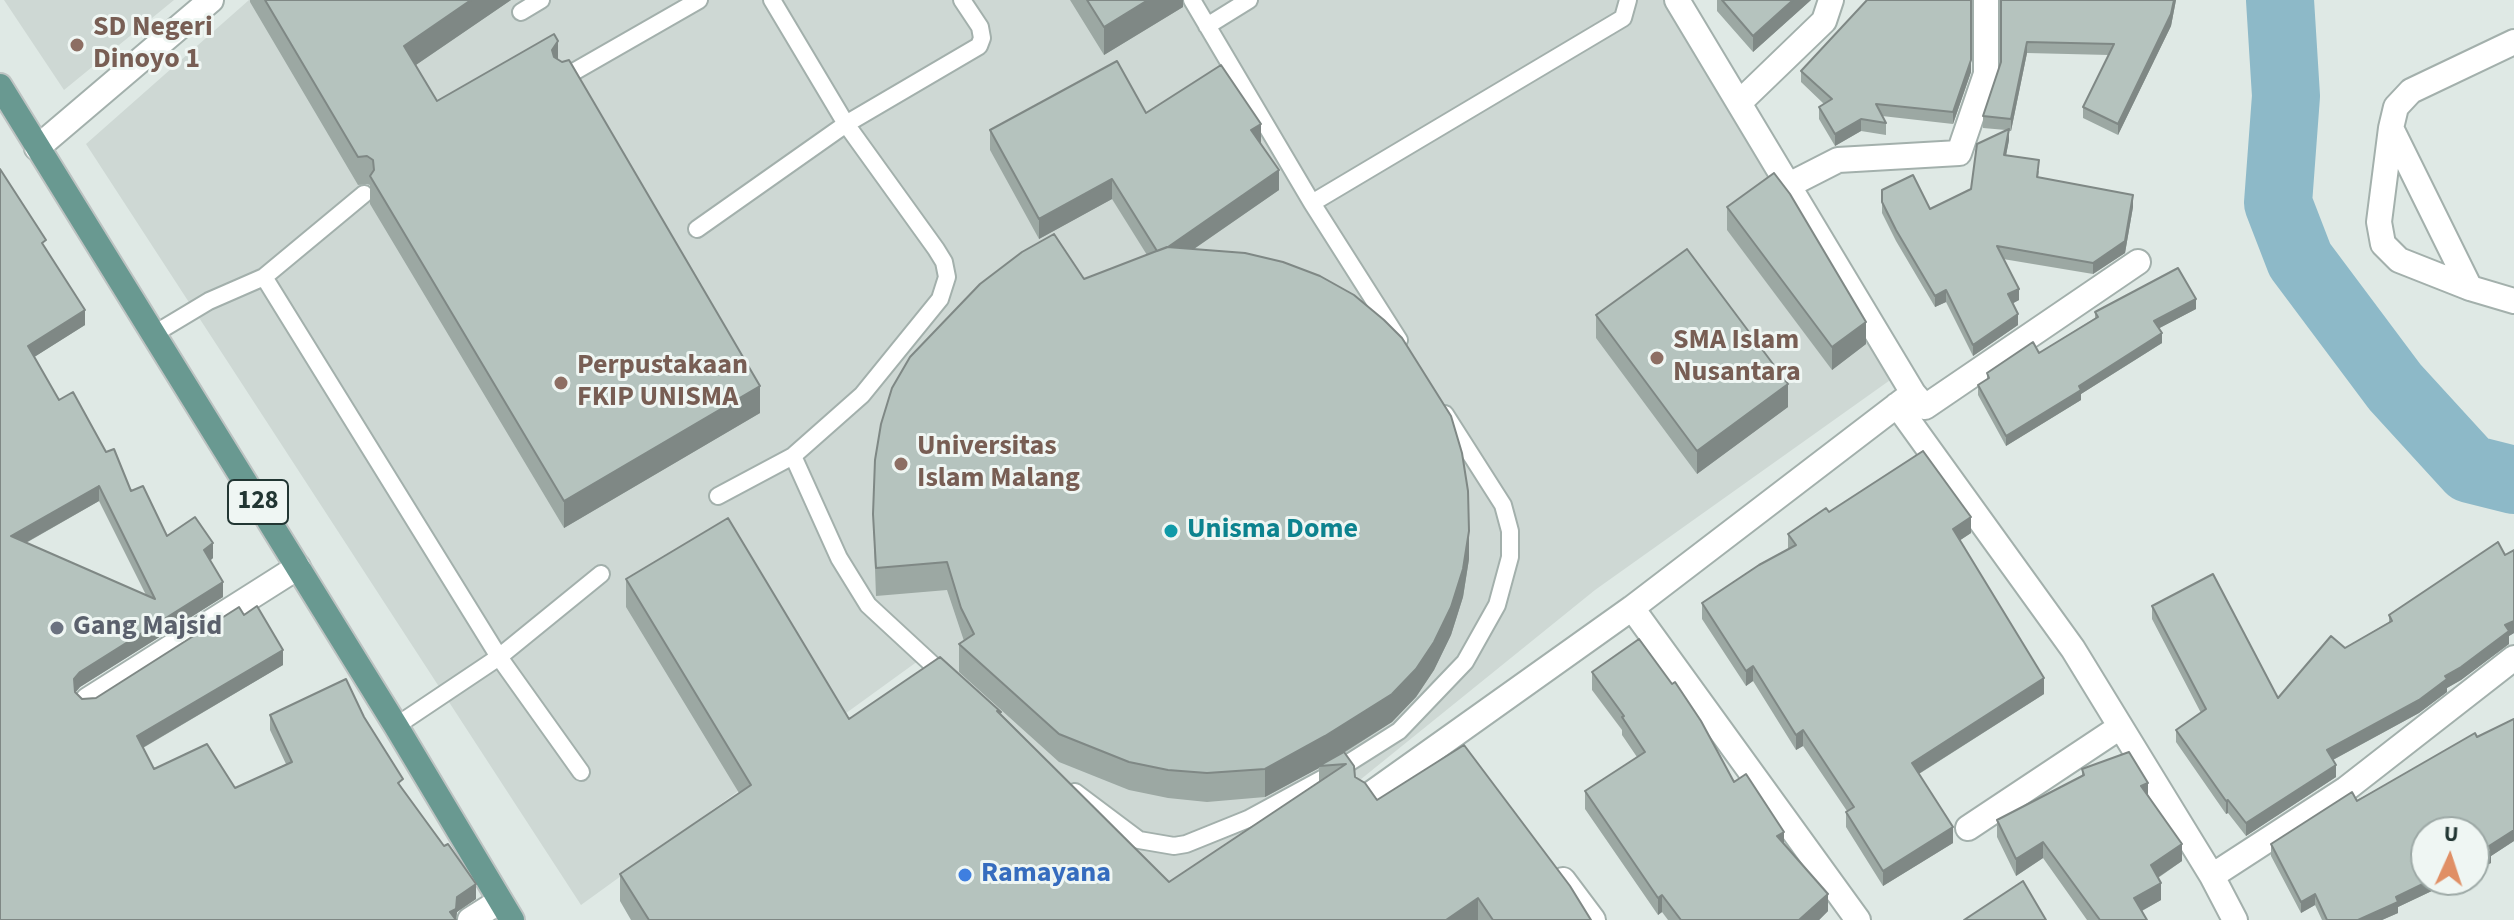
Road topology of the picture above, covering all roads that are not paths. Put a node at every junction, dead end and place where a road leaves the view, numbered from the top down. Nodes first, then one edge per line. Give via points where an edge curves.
1 (211, 0) edge
2 (541, 0) edge
3 (699, 0) edge
4 (772, 0) edge
5 (962, 0) edge
6 (1192, 0) edge
7 (1249, 0) edge
8 (1628, 0) edge
9 (1677, 0) edge
10 (1831, 0) edge
11 (1986, 0) edge
12 (521, 12) dead end
13 (1207, 26) junction
14 (2514, 42) edge
15 (563, 78) edge
16 (0, 86) edge
17 (1740, 102) junction
18 (846, 124) junction
19 (2391, 128) junction
20 (37, 148) junction
21 (1787, 186) junction
22 (364, 194) dead end
23 (1312, 203) junction
24 (697, 229) dead end
25 (2138, 262) dead end
26 (264, 277) junction
27 (2470, 288) junction
28 (2514, 301) edge
29 (154, 334) junction
30 (1412, 361) edge
31 (1905, 399) junction
32 (1437, 400) edge
33 (793, 456) junction
34 (718, 496) dead end
35 (298, 567) junction
36 (601, 574) dead end
37 (1632, 608) junction
38 (499, 657) junction
39 (2514, 658) edge
40 (959, 689) edge
41 (88, 700) edge
42 (396, 726) junction
43 (2120, 727) junction
44 (1454, 734) junction
45 (1472, 759) edge
46 (581, 772) dead end
47 (1059, 778) edge
48 (1368, 796) edge
49 (1968, 828) dead end
50 (1547, 858) edge
51 (2212, 876) junction
52 (506, 910) edge
53 (470, 920) edge
54 (1593, 920) edge
55 (1858, 920) edge
56 (2235, 920) edge

1 - 20 street
2 - 12 lane
3 - 15 lane
4 - 18 lane
5 - 18 lane via 980,27 979,46
6 - 13 lane
7 - 13 lane
8 - 23 lane via 1623,18
9 - 17 street
10 - 17 street via 1824,21
11 - 21 street via 1986,74 1959,153 1838,160
13 - 23 lane
14 - 19 street via 2411,91 2396,107
16 - 20 main road, 128
17 - 21 street
18 - 24 lane
18 - 33 lane via 936,249 947,277 940,299 862,395
19 - 27 street
19 - 27 street via 2379,222 2383,244 2399,260
20 - 29 main road, 128
21 - 31 street
22 - 26 lane
23 - 30 lane
25 - 31 street via 1925,407
26 - 29 lane
26 - 38 lane
27 - 28 street
29 - 35 main road, 128
31 - 37 street
31 - 43 street
32 - 47 lane via 1503,505 1510,557 1497,605 1465,662 1399,731 1248,819 1174,846 1139,840
33 - 34 lane
33 - 40 lane via 839,558 868,605
35 - 41 street
35 - 42 main road, 128
36 - 38 lane
37 - 44 street
37 - 55 street
38 - 42 lane
38 - 46 lane
39 - 51 street via 2346,789
42 - 52 main road, 128
43 - 49 street
43 - 51 street
44 - 45 street
44 - 48 street
50 - 54 street
51 - 56 street
52 - 53 street

